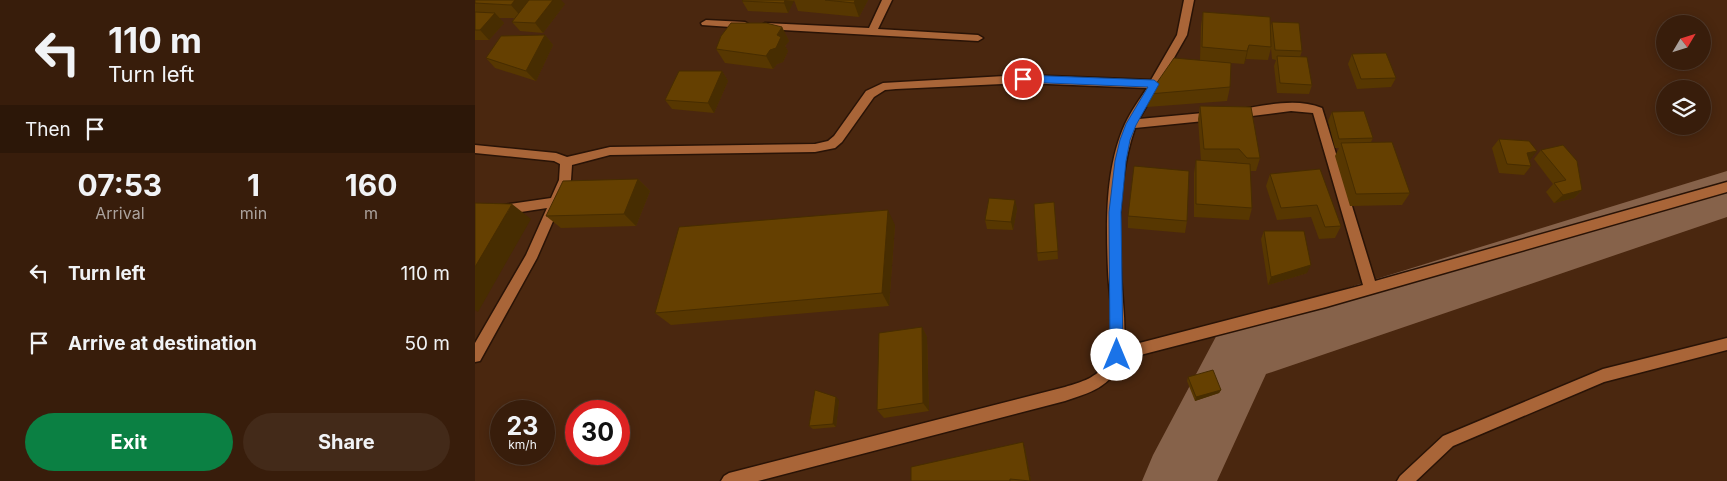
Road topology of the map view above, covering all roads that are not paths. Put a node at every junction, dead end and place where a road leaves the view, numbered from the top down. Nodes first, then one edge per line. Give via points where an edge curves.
1 (887, 0) edge
2 (1189, 0) edge
3 (705, 23) dead end
4 (872, 32) junction
5 (978, 38) dead end
6 (1154, 84) junction
7 (1131, 124) junction
8 (475, 150) edge
9 (566, 162) junction
10 (1727, 187) edge
11 (556, 202) junction
12 (475, 214) edge
13 (1370, 288) junction
14 (1727, 344) edge
15 (1117, 355) junction
16 (475, 356) edge
17 (729, 481) edge
18 (1405, 481) edge

1 - 4 street
2 - 6 street via 1185,26
3 - 4 street
4 - 5 street
6 - 7 street
6 - 9 street via 1023,79 896,85 870,94 831,145 815,148 610,151
7 - 13 street via 1283,109 1312,108 1318,112
7 - 15 street via 1115,198
8 - 9 street via 556,157
9 - 11 street via 565,180
10 - 13 street
11 - 12 street
11 - 16 street via 531,258
13 - 15 street
14 - 18 street via 1603,376 1448,441
15 - 17 street via 1100,380 1065,394

